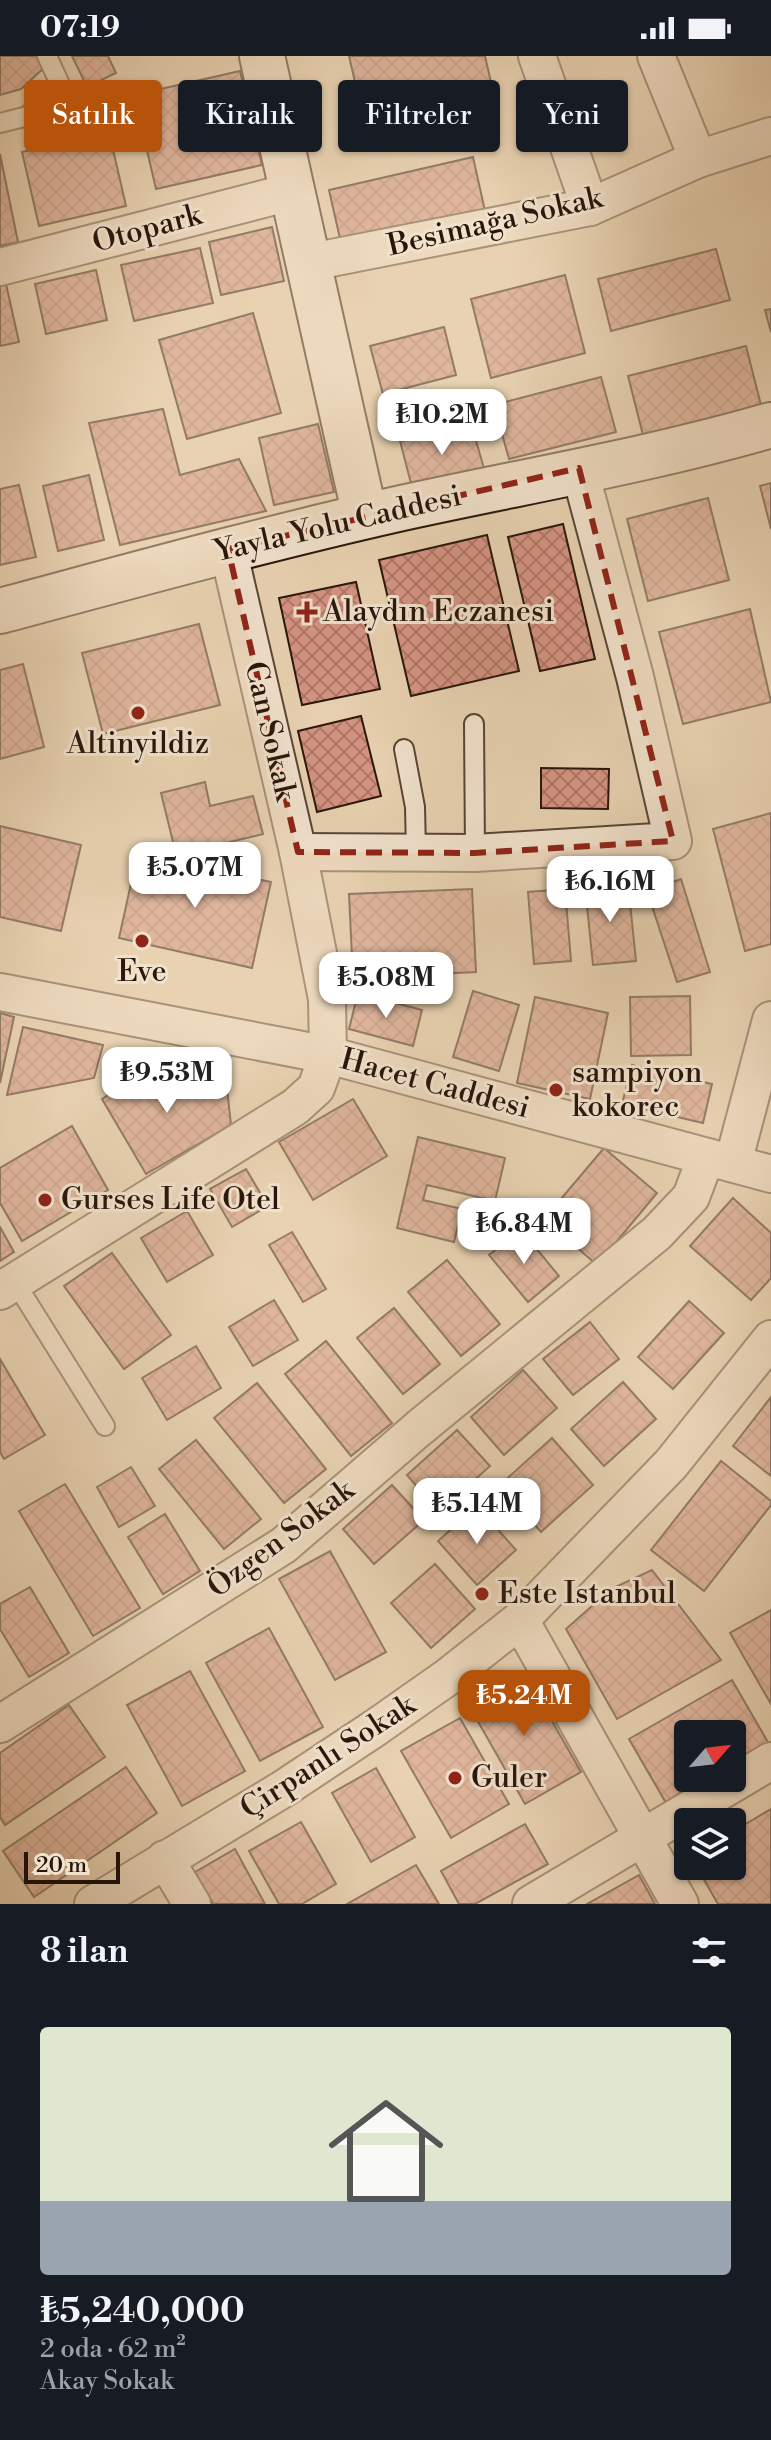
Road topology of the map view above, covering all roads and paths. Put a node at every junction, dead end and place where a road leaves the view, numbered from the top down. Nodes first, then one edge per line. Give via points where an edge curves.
1 (47, 56) edge
2 (262, 56) edge
3 (537, 56) edge
4 (656, 56) edge
5 (0, 123) edge
6 (771, 136) edge
7 (698, 159) junction
8 (294, 191) junction
9 (590, 207) junction
10 (306, 263) junction
11 (0, 267) edge
12 (771, 425) edge
13 (579, 468) junction
14 (365, 516) junction
15 (228, 549) junction
16 (0, 611) edge
17 (474, 724) dead end
18 (404, 749) dead end
19 (298, 852) junction
20 (416, 852) junction
21 (475, 853) junction
22 (0, 992) edge
23 (771, 1020) edge
24 (328, 1055) junction
25 (719, 1160) junction
26 (771, 1174) edge
27 (8, 1287) edge
28 (771, 1339) edge
29 (105, 1426) dead end
30 (520, 1620) junction
31 (0, 1724) edge
32 (771, 1761) edge
33 (643, 1839) junction
34 (165, 1859) junction
35 (93, 1904) edge
36 (192, 1904) edge
37 (531, 1904) edge
38 (680, 1904) edge

1 - 5 lane via 59,82 28,116
2 - 8 street
3 - 9 street
4 - 7 street
6 - 7 street, Besimağa Sokak
7 - 9 street, Besimağa Sokak
8 - 10 street
8 - 11 street, Otopark
9 - 10 street, Besimağa Sokak
10 - 14 street
12 - 13 street, Yayla Yolu Caddesi via 695,447
13 - 14 street, Yayla Yolu Caddesi
13 - 21 street via 673,841
14 - 15 street, Yayla Yolu Caddesi
15 - 16 street, Yayla Yolu Caddesi
15 - 19 street, Can Sokak
17 - 21 lane
18 - 20 lane via 415,807
19 - 20 street
19 - 24 street, Can Sokak via 327,999
20 - 21 street
22 - 24 street, Hacet Caddesi
23 - 25 street, Özgen Sokak
24 - 25 street, Hacet Caddesi
24 - 27 street via 316,1088 295,1107
25 - 26 street, Hacet Caddesi
25 - 31 street, Özgen Sokak via 657,1233 284,1545
27 - 29 lane
28 - 30 street, Çirpanlı Sokak via 671,1464
30 - 33 street
30 - 34 street, Çirpanlı Sokak via 375,1728
32 - 33 street
33 - 37 street
33 - 38 street
34 - 35 street, Çirpanlı Sokak
34 - 36 street

